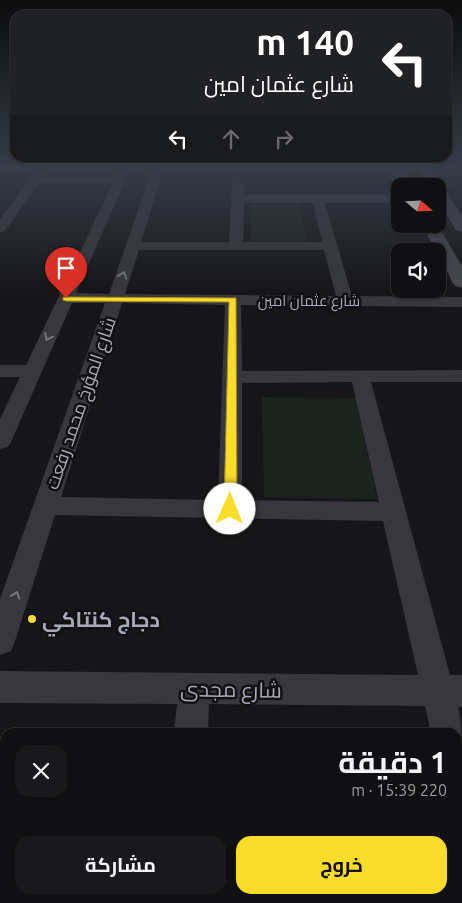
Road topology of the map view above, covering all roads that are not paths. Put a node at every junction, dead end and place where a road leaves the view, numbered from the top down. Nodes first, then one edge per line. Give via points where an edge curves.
1 (107, 207) edge
2 (146, 207) edge
3 (237, 207) edge
4 (320, 207) edge
5 (449, 207) edge
6 (6, 212) edge
7 (462, 227) edge
8 (0, 228) edge
9 (433, 233) edge
10 (442, 233) edge
11 (462, 237) edge
12 (133, 246) junction
13 (236, 246) junction
14 (330, 246) junction
15 (462, 282) edge
16 (66, 298) junction
17 (115, 299) junction
18 (233, 300) junction
19 (345, 301) junction
20 (462, 302) edge
21 (0, 371) edge
22 (33, 371) junction
23 (360, 376) junction
24 (462, 376) edge
25 (232, 377) junction
26 (0, 442) edge
27 (46, 506) junction
28 (230, 509) junction
29 (394, 512) junction
30 (0, 641) edge
31 (0, 687) edge
32 (194, 689) junction
33 (450, 691) edge
34 (191, 728) edge
35 (448, 728) edge

1 - 16 street
2 - 12 street, شارع المؤرخ محمد رفعت
3 - 13 street
4 - 14 street
5 - 7 street
6 - 8 street
9 - 15 street
10 - 11 street
12 - 13 street
17 -> 12 street, شارع المؤرخ محمد رفعت
13 - 14 street
14 - 19 street
16 - 17 street, شارع عثمان امين
16 -> 22 street
17 - 18 street, شارع عثمان امين
17 - 27 street, شارع المؤرخ محمد رفعت
18 - 19 street, شارع عثمان امين
18 - 25 street
19 - 20 street, شارع عثمان امين
21 - 22 street
22 - 26 street
23 - 24 street
23 - 25 street
23 - 29 street
25 - 28 street
27 - 28 street
30 -> 27 street, شارع المؤرخ محمد رفعت
28 - 29 street
29 - 33 street
31 - 32 street, شارع مجدى
32 - 33 street, شارع مجدى
32 - 34 street
33 - 35 street

